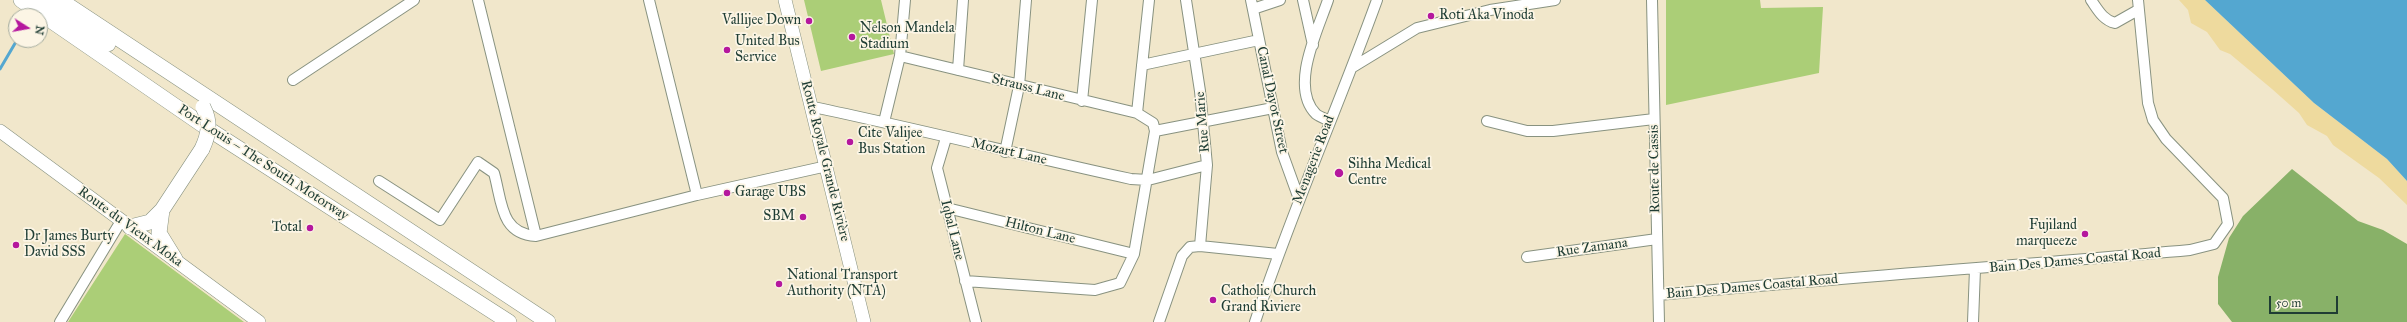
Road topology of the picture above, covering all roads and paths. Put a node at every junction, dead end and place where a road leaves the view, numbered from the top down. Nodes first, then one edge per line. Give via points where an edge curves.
1 (21, 0) edge
2 (42, 0) edge
3 (60, 0) edge
4 (414, 0) edge
5 (478, 0) edge
6 (649, 0) edge
7 (786, 0) edge
8 (905, 0) edge
9 (963, 0) edge
10 (1026, 0) edge
11 (1092, 0) edge
12 (1149, 0) edge
13 (1186, 0) edge
14 (1280, 0) edge
15 (1303, 0) edge
16 (1328, 0) edge
17 (1377, 0) edge
18 (1555, 0) edge
19 (1644, 0) edge
20 (1652, 0) edge
21 (2091, 0) edge
22 (1252, 4) edge
23 (2138, 5) edge
24 (1653, 16) junction
25 (1259, 40) junction
26 (1313, 46) junction
27 (1194, 54) junction
28 (900, 56) junction
29 (1142, 65) junction
30 (1353, 67) junction
31 (958, 70) junction
32 (293, 80) dead end
33 (1019, 86) junction
34 (1082, 101) junction
35 (813, 108) junction
36 (1273, 108) junction
37 (1137, 113) junction
38 (1654, 119) junction
39 (1330, 121) junction
40 (1486, 121) dead end
41 (884, 122) junction
42 (1203, 122) junction
43 (1154, 127) junction
44 (0, 131) edge
45 (946, 138) junction
46 (1005, 152) junction
47 (1207, 165) junction
48 (827, 166) junction
49 (1148, 180) junction
50 (379, 181) dead end
51 (697, 195) junction
52 (1299, 199) junction
53 (947, 208) junction
54 (162, 210) junction
55 (125, 224) junction
56 (536, 236) junction
57 (1657, 238) junction
58 (1200, 246) junction
59 (1134, 254) junction
60 (1278, 254) junction
61 (1527, 257) dead end
62 (174, 259) junction
63 (1975, 269) junction
64 (965, 281) junction
65 (1659, 295) junction
66 (60, 322) edge
67 (260, 322) edge
68 (509, 322) edge
69 (548, 322) edge
70 (864, 322) edge
71 (976, 322) edge
72 (1159, 322) edge
73 (1255, 322) edge
74 (1659, 322) edge
75 (1973, 322) edge

1 - 68 highway, Port Louis – The South Motorway via 210,130
2 - 54 highway, bridge via 203,107 208,132 202,149
3 - 69 highway, Port Louis – The South Motorway
4 - 32 street
5 - 56 street
6 - 51 street
7 - 35 main road, Route Royale Grande Rivière
8 - 28 street
9 - 31 street
10 - 33 street
11 - 34 street
12 - 29 street
13 - 27 street, Rue Marie
14 - 22 street
15 - 26 street
16 - 26 street
17 - 30 street, Menagerie Road
18 - 30 street via 1490,10 1417,28
19 - 24 street
20 - 24 street, Route de Cassis
21 - 23 street via 2100,14 2115,23
22 - 25 street, Canal Dayot Street
23 - 63 street, Bain Des Dames Coastal Road via 2148,102 2153,120 2166,138 2223,198 2228,224 2214,244 2190,250
24 - 38 street, Route de Cassis
25 - 27 street
25 - 36 street, Canal Dayot Street
26 - 39 street via 1305,73 1304,90 1317,114
27 - 29 street
27 - 42 street, Rue Marie
28 - 31 street, Strauss Lane
28 - 41 street
29 - 37 street
30 - 39 street, Menagerie Road
31 - 33 street, Strauss Lane
33 - 34 street, Strauss Lane
33 - 46 street
34 - 37 street, Strauss Lane
35 - 41 street, Mozart Lane
35 - 48 main road, Route Royale Grande Rivière
36 - 42 street
36 - 52 street, Canal Dayot Street via 1282,152
37 - 43 street, Strauss Lane
38 - 40 street via 1553,131 1527,131
38 - 57 street, Route de Cassis
39 - 52 street, Menagerie Road
41 - 45 street, Mozart Lane
42 - 43 street
42 - 47 street, Rue Marie
43 - 49 street
44 - 55 main road, Route du Vieux Moka
45 - 46 street, Mozart Lane
45 - 53 street, Iqbal Lane via 937,168
46 - 49 street, Mozart Lane via 1131,179
47 - 49 street, Mozart Lane
47 - 58 street, Rue Marie
48 - 51 street
48 - 70 main road, Route Royale Grande Rivière
49 - 59 street
50 - 56 street via 440,220 478,162 494,173 507,220 514,230 523,235
51 - 56 street
52 - 60 street, Menagerie Road
53 - 59 street, Hilton Lane
53 - 64 street, Iqbal Lane
54 - 55 highway via 150,222
54 - 62 highway via 159,233
55 - 62 main road, Route du Vieux Moka
55 - 66 street
57 - 61 street, Rue Zamana
57 - 65 street, Route de Cassis
58 - 60 street
58 - 72 street via 1190,247 1182,256
59 - 64 street via 1120,283 1095,290
60 - 73 street, Menagerie Road
62 - 67 main road, Route du Vieux Moka
63 - 65 street, Bain Des Dames Coastal Road via 1788,282
63 - 75 street
64 - 71 street, Iqbal Lane
65 - 74 street, Route de Cassis

